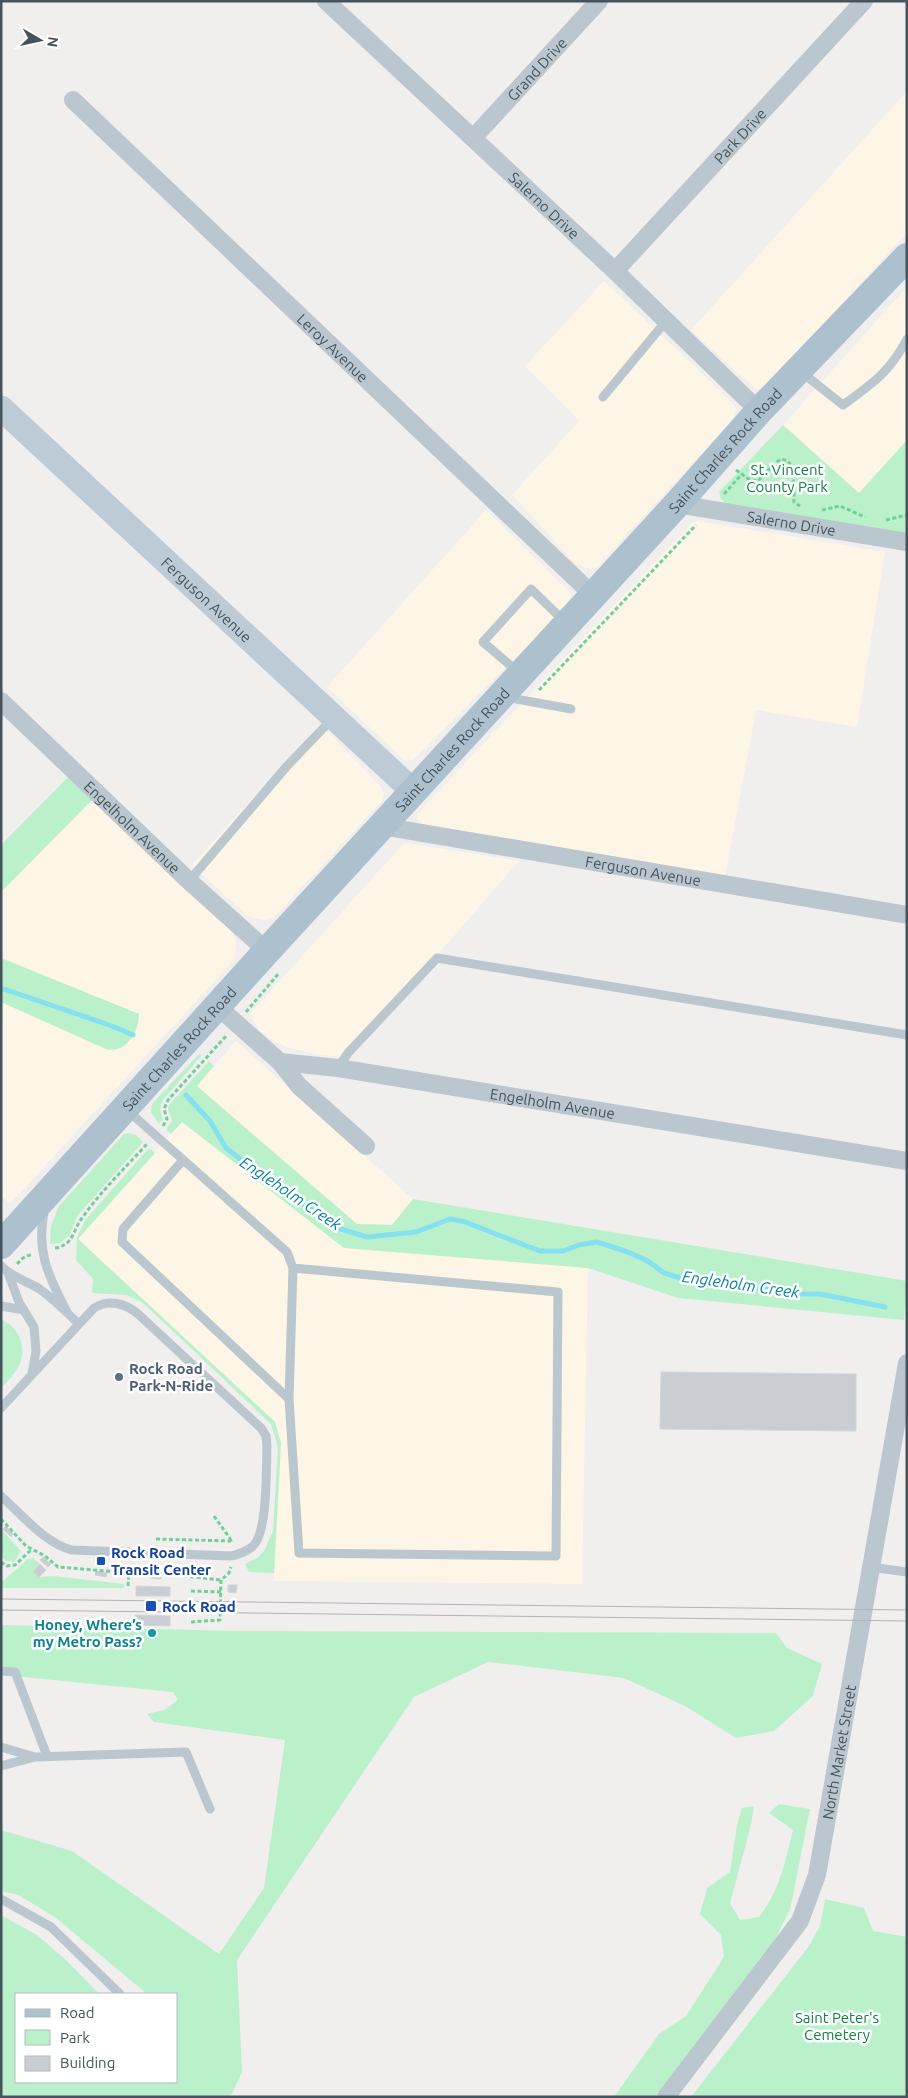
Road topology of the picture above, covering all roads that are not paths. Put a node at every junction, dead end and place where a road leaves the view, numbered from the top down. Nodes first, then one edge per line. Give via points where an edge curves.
1 (327, 1) edge
2 (599, 1) edge
3 (864, 1) edge
4 (72, 100) dead end
5 (473, 138) junction
6 (906, 260) edge
7 (615, 271) junction
8 (666, 321) junction
9 (907, 339) edge
10 (799, 370) junction
11 (603, 397) dead end
12 (1, 408) edge
13 (759, 411) junction
14 (677, 504) junction
15 (907, 542) edge
16 (593, 595) junction
17 (567, 624) junction
18 (520, 674) junction
19 (500, 696) junction
20 (1, 701) edge
21 (571, 709) dead end
22 (334, 717) junction
23 (413, 791) junction
24 (381, 826) junction
25 (189, 881) junction
26 (907, 915) edge
27 (275, 959) junction
28 (217, 1006) junction
29 (907, 1036) edge
30 (280, 1062) junction
31 (338, 1068) junction
32 (125, 1108) junction
33 (366, 1146) dead end
34 (183, 1160) junction
35 (907, 1161) edge
36 (52, 1188) junction
37 (11, 1253) edge
38 (1, 1266) edge
39 (293, 1268) junction
40 (8, 1273) junction
41 (1, 1306) edge
42 (24, 1310) junction
43 (67, 1312) junction
44 (79, 1324) junction
45 (907, 1362) edge
46 (31, 1376) junction
47 (289, 1398) junction
48 (1, 1408) edge
49 (1, 1496) edge
50 (870, 1567) junction
51 (907, 1572) edge
52 (1, 1671) edge
53 (1, 1747) edge
54 (47, 1756) junction
55 (35, 1757) junction
56 (1, 1766) edge
57 (210, 1809) dead end
58 (1, 1900) edge
59 (119, 1993) edge
60 (666, 2097) edge

1 - 5 street, Salerno Drive
2 - 5 street, Grand Drive
3 - 7 street, Park Drive
4 - 16 street, Leroy Avenue
5 - 7 street, Salerno Drive
6 - 10 main road, Saint Charles Rock Road
7 - 8 street, Salerno Drive
8 - 11 lane
8 - 13 street, Salerno Drive
9 - 10 lane via 879,378 843,405
10 - 13 main road, Saint Charles Rock Road
12 - 22 street, Ferguson Avenue
13 - 14 main road, Saint Charles Rock Road
14 - 15 street, Salerno Drive
14 - 16 main road, Saint Charles Rock Road
16 - 17 main road, Saint Charles Rock Road
17 - 18 main road, Saint Charles Rock Road
17 - 18 lane via 531,589 483,642
18 - 19 main road, Saint Charles Rock Road
19 - 21 lane
19 - 23 main road, Saint Charles Rock Road
20 - 25 street, Engelholm Avenue
22 - 23 street, Ferguson Avenue
22 - 25 lane via 287,766
23 - 24 main road, Saint Charles Rock Road
24 - 26 street, Ferguson Avenue
24 - 27 main road, Saint Charles Rock Road
25 - 27 street, Engelholm Avenue
27 - 28 main road, Saint Charles Rock Road
28 - 30 street
28 - 32 main road, Saint Charles Rock Road
29 - 31 lane via 437,958 348,1053
30 - 31 street, Engelholm Avenue
30 - 33 street via 299,1086
31 - 35 street, Engelholm Avenue
32 - 34 lane
32 - 36 main road, Saint Charles Rock Road
34 - 39 lane via 287,1252
34 - 47 lane via 123,1229 122,1242
36 - 37 main road, Saint Charles Rock Road
36 - 43 lane via 43,1219 42,1251 48,1273
38 - 40 lane
39 - 47 lane
39 - 47 lane via 558,1292 556,1556 299,1552
40 - 42 lane
40 - 43 lane via 38,1289
41 - 42 lane
42 - 46 lane via 36,1337
43 - 44 lane
44 - 46 lane
44 - 49 lane via 102,1303 131,1308 262,1428 267,1446 260,1535 253,1546 231,1556 72,1550 55,1544
45 - 50 street, North Market Street
46 - 48 lane
50 - 51 lane
50 - 60 street, North Market Street via 817,1875 808,1904 800,1921
52 - 54 lane via 15,1672
53 - 55 lane
54 - 55 lane
54 - 57 lane via 186,1752
55 - 56 lane
58 - 59 lane via 51,1927

